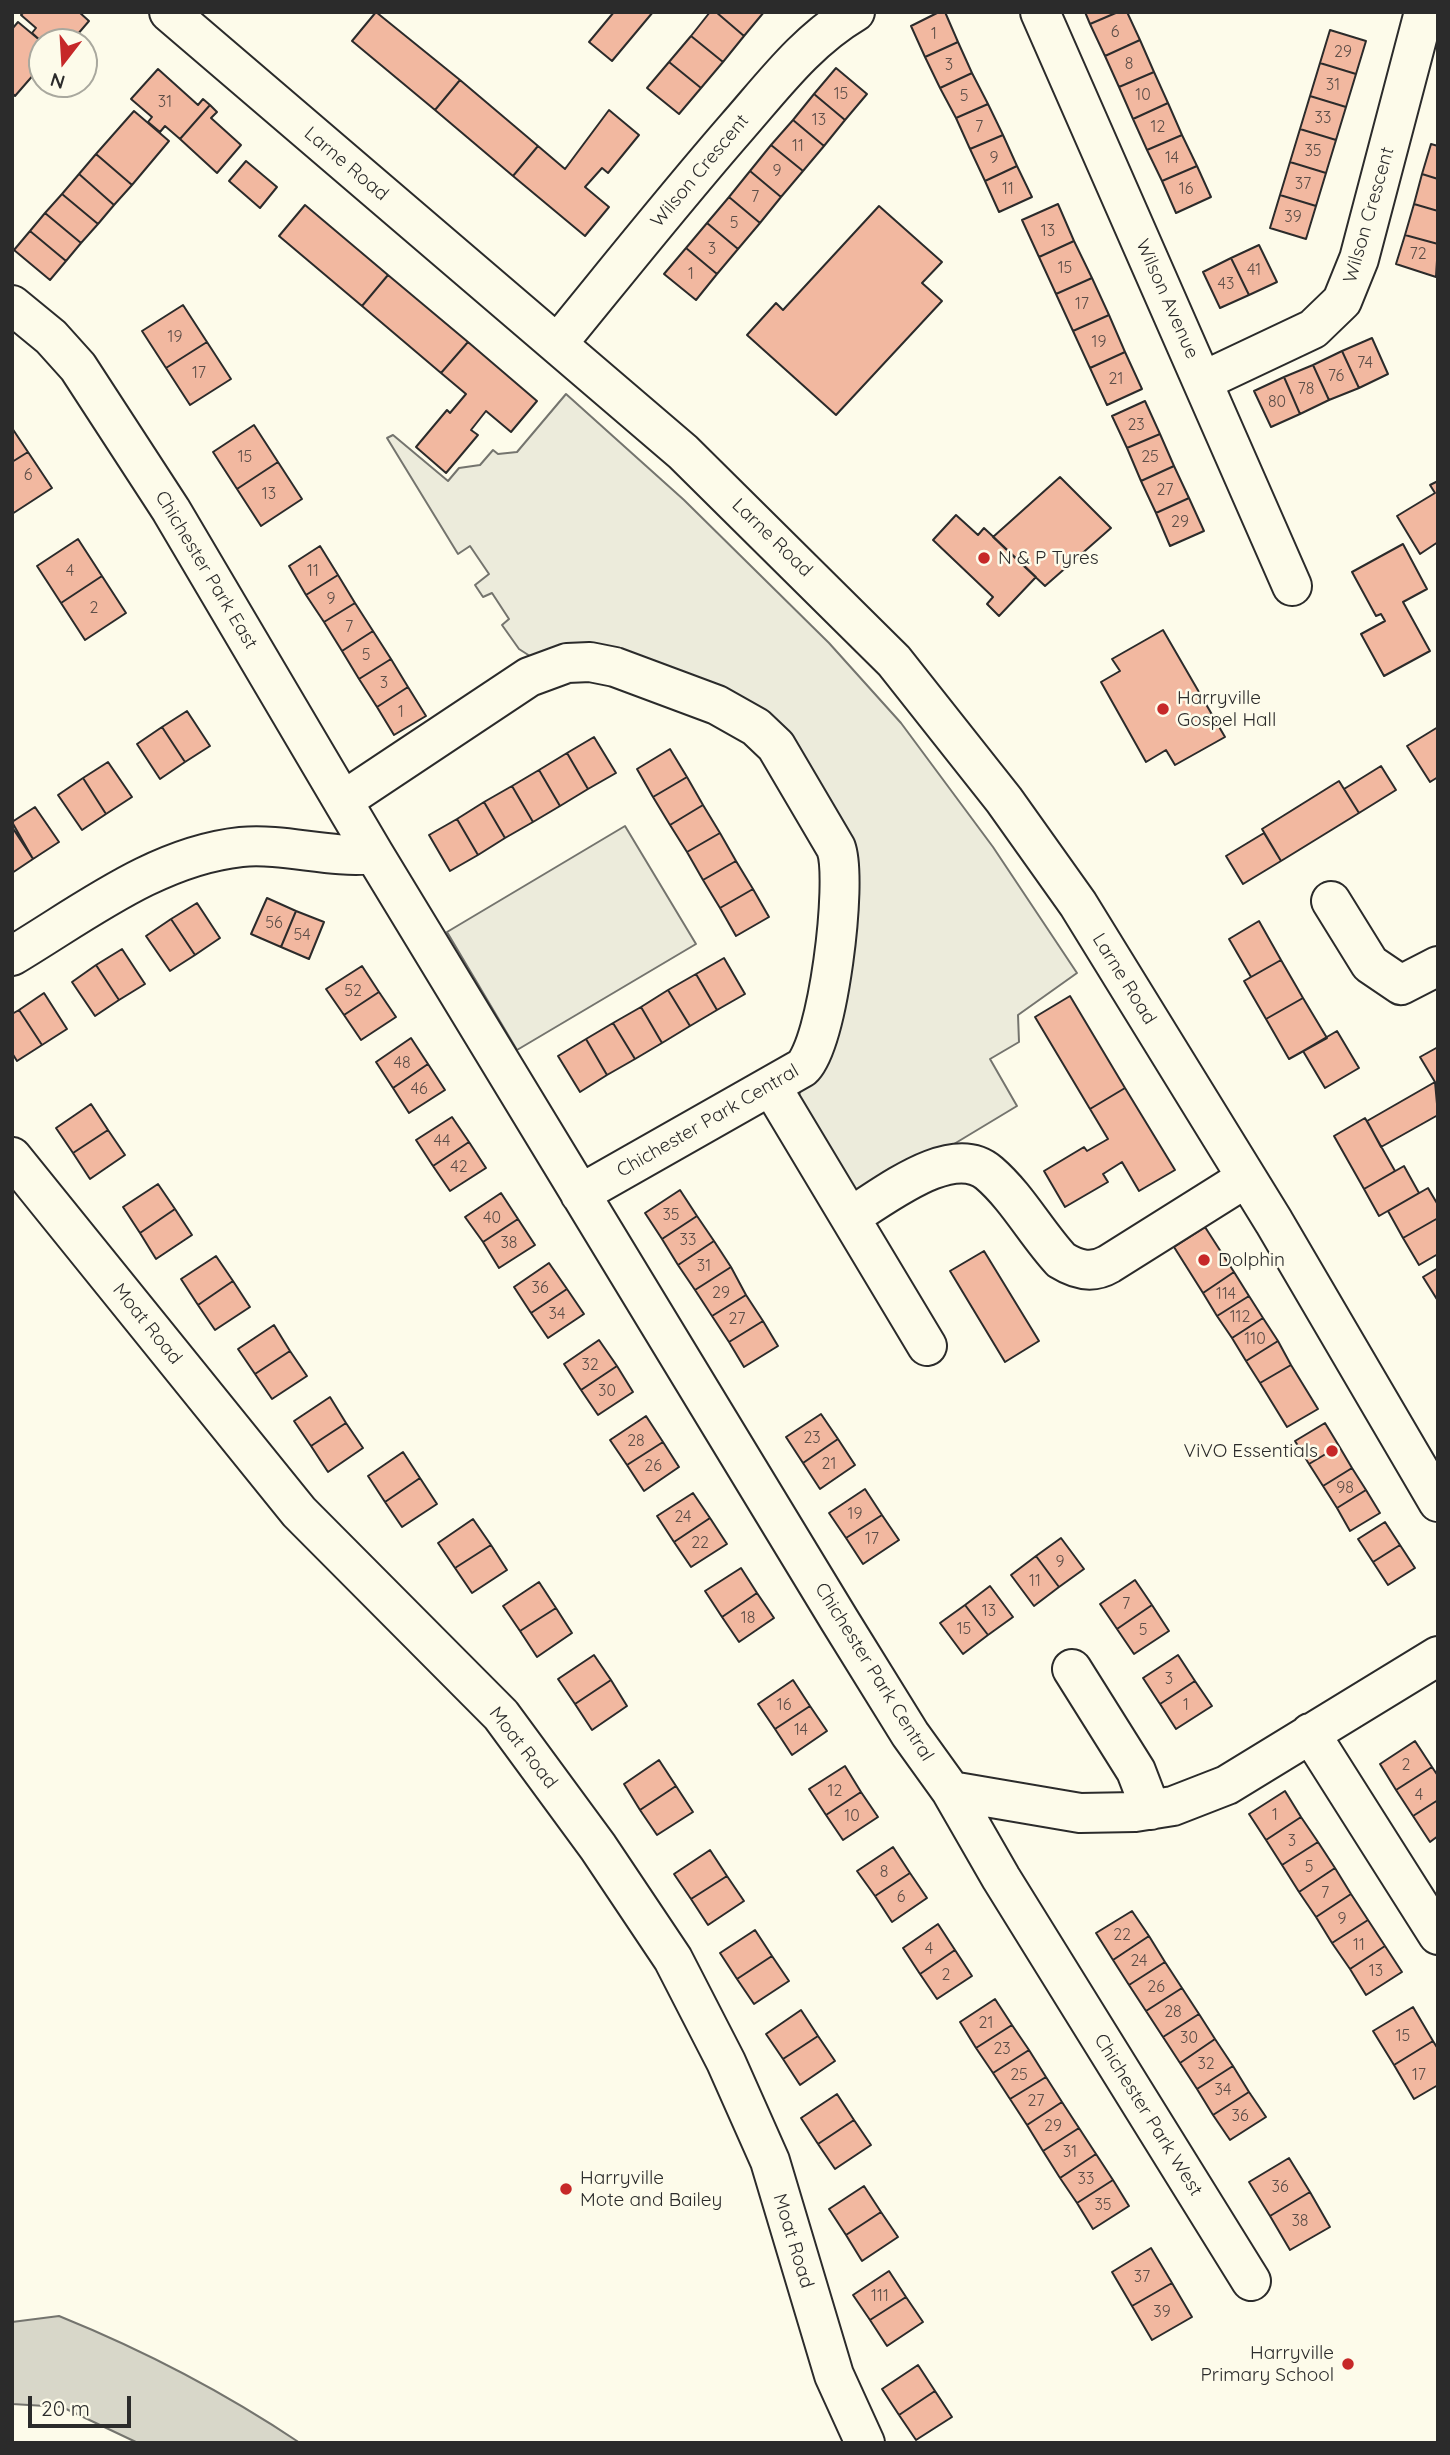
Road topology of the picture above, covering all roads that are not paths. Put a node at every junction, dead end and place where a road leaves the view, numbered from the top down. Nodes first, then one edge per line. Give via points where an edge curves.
1 (169, 12) edge
2 (855, 12) edge
3 (1040, 12) edge
4 (1424, 12) edge
5 (12, 305) edge
6 (558, 343) junction
7 (1203, 381) junction
8 (1292, 586) dead end
9 (344, 800) junction
10 (374, 854) junction
11 (1331, 901) dead end
12 (12, 956) edge
13 (1438, 966) edge
14 (771, 1086) junction
15 (12, 1157) edge
16 (1246, 1178) junction
17 (580, 1194) junction
18 (850, 1217) junction
19 (927, 1346) dead end
20 (1438, 1502) edge
21 (1438, 1656) edge
22 (1072, 1669) dead end
23 (1310, 1733) junction
24 (951, 1791) junction
25 (1151, 1810) junction
26 (1438, 1935) edge
27 (1045, 1948) joint
28 (1251, 2281) dead end
29 (865, 2443) edge

1 - 6 street, Larne Road
2 - 6 street, Wilson Crescent via 816,39 796,60
3 - 7 street, Wilson Avenue
4 - 7 street, Wilson Crescent via 1359,259 1342,301 1313,328
5 - 9 street, Chichester Park East via 78,367 171,510
6 - 16 street, Larne Road via 683,452 894,661 1004,800 1078,904
7 - 8 street, Wilson Avenue
9 - 10 street, Chichester Park East
9 - 14 street, Chichester Park Central via 529,677 573,662 615,667 717,705 748,722 776,746 840,862 821,1030 807,1063
10 - 12 street via 242,847 203,854 146,875
10 - 17 street, Chichester Park Central
11 - 13 street via 1370,964 1401,985
14 - 17 street, Chichester Park Central
14 - 18 street
15 - 29 street, Moat Road via 299,1512 501,1715 673,1959 770,2161 834,2375
16 - 18 street via 1110,1264 1092,1270 1061,1260 991,1175 971,1163 936,1167
16 - 20 street, Larne Road
17 - 24 street, Chichester Park Central via 910,1734
18 - 19 street
21 - 23 street
22 - 25 street via 1136,1771
23 - 25 street via 1227,1785
23 - 26 street
24 - 25 street via 1080,1813
24 - 27 street, Chichester Park Central
27 - 28 street, Chichester Park West

